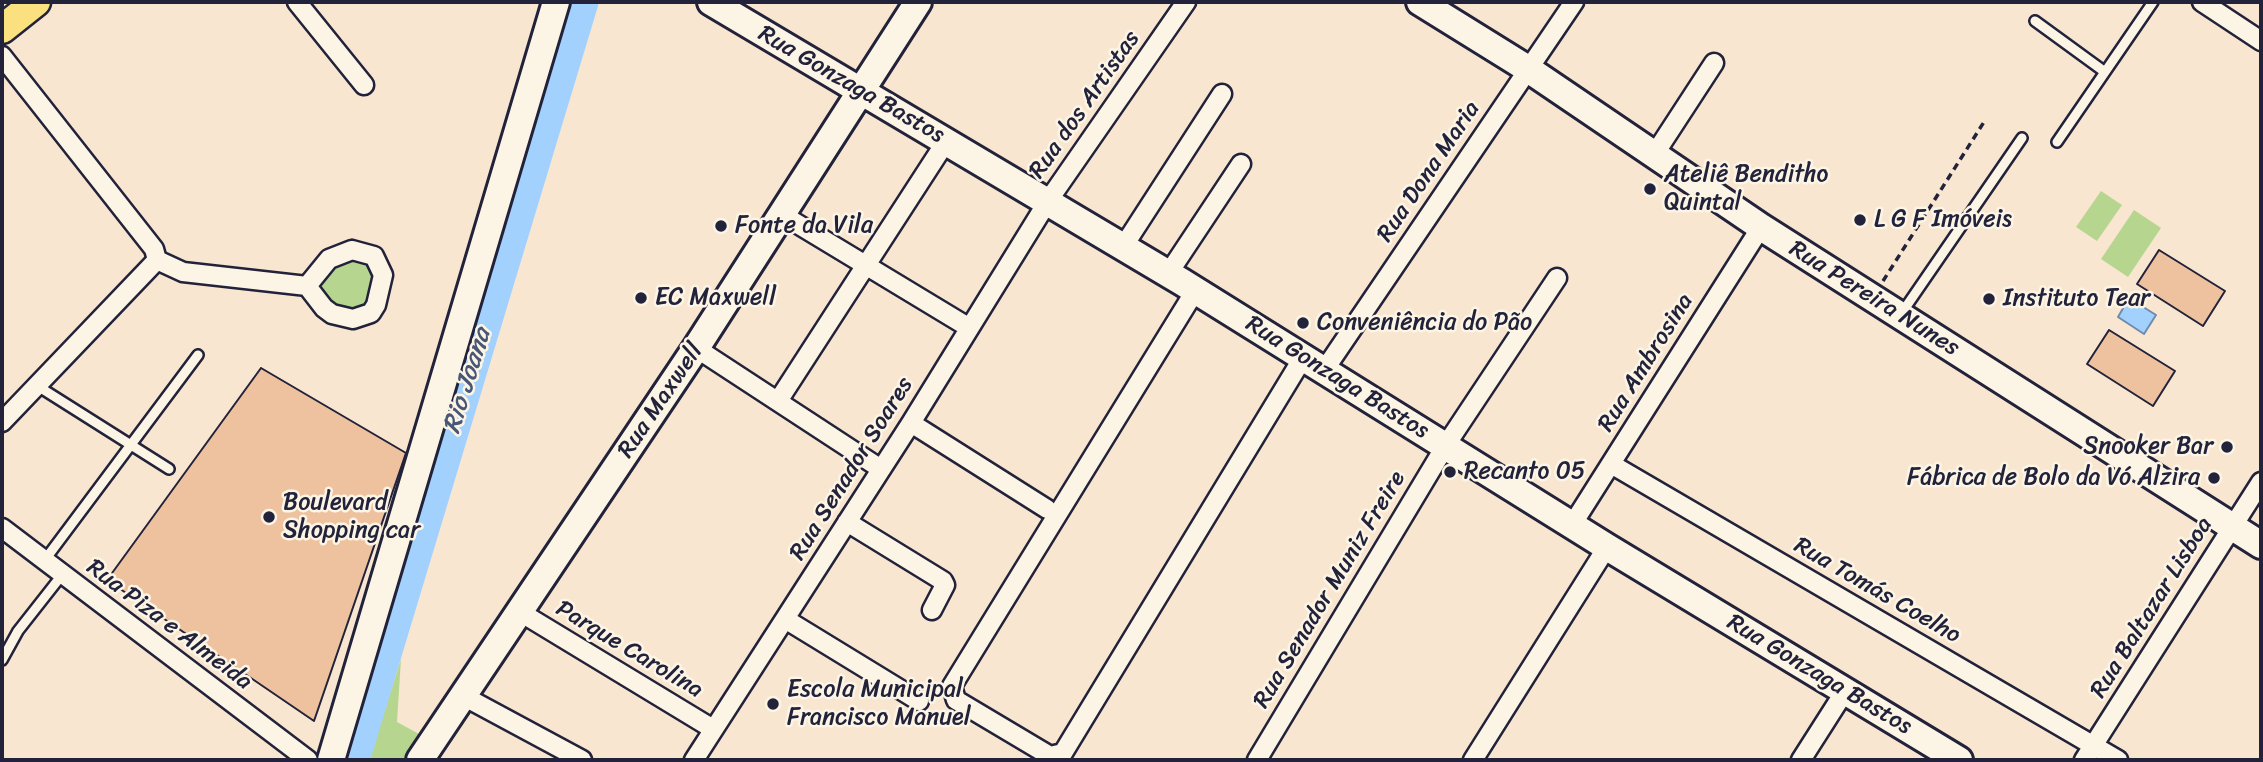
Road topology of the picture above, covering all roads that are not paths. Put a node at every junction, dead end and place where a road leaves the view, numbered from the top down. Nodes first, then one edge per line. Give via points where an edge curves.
1 (36, 2) edge
2 (297, 2) edge
3 (556, 2) edge
4 (711, 2) edge
5 (918, 2) edge
6 (1186, 2) edge
7 (1420, 2) edge
8 (1574, 2) edge
9 (2153, 2) edge
10 (2202, 2) edge
11 (2035, 21) dead end
12 (2, 29) edge
13 (2261, 41) edge
14 (2, 56) edge
15 (1714, 63) dead end
16 (1528, 69) junction
17 (2105, 72) junction
18 (364, 85) dead end
19 (860, 90) junction
20 (1222, 94) dead end
21 (2022, 138) dead end
22 (947, 140) junction
23 (2057, 142) dead end
24 (1654, 155) junction
25 (1241, 164) dead end
26 (1048, 201) junction
27 (781, 214) junction
28 (1760, 227) junction
29 (1124, 247) junction
30 (156, 260) junction
31 (866, 265) junction
32 (1168, 274) junction
33 (1557, 278) dead end
34 (307, 286) junction
35 (1195, 291) junction
36 (1900, 315) junction
37 (968, 327) junction
38 (696, 348) junction
39 (198, 355) dead end
40 (1314, 363) junction
41 (36, 385) junction
42 (778, 401) junction
43 (2, 422) edge
44 (911, 424) junction
45 (132, 444) junction
46 (1446, 445) junction
47 (1611, 464) junction
48 (169, 469) dead end
49 (881, 469) junction
50 (2261, 482) edge
51 (1047, 509) dead end
52 (847, 522) junction
53 (1572, 525) junction
54 (2233, 526) junction
55 (2, 528) edge
56 (2261, 545) edge
57 (1607, 547) junction
58 (44, 561) junction
59 (62, 575) junction
60 (932, 610) dead end
61 (520, 612) junction
62 (785, 619) junction
63 (2, 660) edge
64 (1845, 691) junction
65 (466, 697) junction
66 (919, 701) dead end
67 (713, 729) junction
68 (2089, 753) edge
69 (308, 760) edge
70 (331, 760) edge
71 (420, 760) edge
72 (582, 760) edge
73 (694, 760) edge
74 (1257, 760) edge
75 (1474, 760) edge
76 (1801, 760) edge
77 (1959, 760) edge
78 (2118, 760) edge

1 - 12 main road
2 - 18 street
3 - 70 main road
4 - 19 main road, Rua Gonzaga Bastos
5 - 19 main road, Rua Maxwell
6 - 26 street, Rua dos Artistas
7 - 16 main road, Rua Pereira Nunes
8 - 16 street, Rua Dona Maria
9 - 17 lane
10 - 13 street
11 - 17 lane
14 - 30 street via 155,249
15 - 24 street
16 - 24 main road, Rua Pereira Nunes
16 - 40 street, Rua Dona Maria
17 - 23 lane
19 - 22 main road, Rua Gonzaga Bastos
19 - 27 main road, Rua Maxwell
20 - 29 street
21 - 36 lane
22 - 26 main road, Rua Gonzaga Bastos
22 - 31 street
24 - 28 main road, Rua Pereira Nunes
25 - 32 street
26 - 29 main road, Rua Gonzaga Bastos
26 - 37 street, Rua Senador Soares
27 - 31 street
27 - 38 main road, Rua Maxwell
28 - 36 main road, Rua Pereira Nunes
28 - 47 street, Rua Ambrosina
29 - 32 main road, Rua Gonzaga Bastos
30 - 34 street via 183,272
30 - 41 street
31 - 37 street
31 - 42 street
32 - 35 main road, Rua Gonzaga Bastos
33 - 46 street, Rua Senador Muniz Freire
34 - 34 street via 324,309 353,319 371,313 383,275 374,256 352,250 328,259
35 - 40 main road, Rua Gonzaga Bastos
35 - 40 street, Rua Dona Maria via 952,686 956,700 1050,756 1063,753
36 - 54 main road, Rua Pereira Nunes
37 - 44 street, Rua Senador Soares
38 - 42 street
38 - 61 main road, Rua Maxwell
39 - 45 lane
40 - 46 main road, Rua Gonzaga Bastos
41 - 43 street
41 - 45 lane
42 - 49 street
44 - 49 street, Rua Senador Soares
44 - 51 street
45 - 48 lane
45 - 58 lane
46 - 53 main road, Rua Gonzaga Bastos
46 - 74 street, Rua Senador Muniz Freire
47 - 53 street, Rua Ambrosina
47 - 68 street, Rua Tomás Coelho
49 - 52 street, Rua Senador Soares
50 - 54 street, Rua Baltazar Lisboa
52 - 60 street via 943,582
52 - 62 street, Rua Senador Soares
53 - 57 main road, Rua Gonzaga Bastos
54 - 56 main road, Rua Pereira Nunes
54 - 68 street, Rua Baltazar Lisboa
55 - 58 street, Rua Piza e Almeida
57 - 64 main road, Rua Gonzaga Bastos
57 - 75 street
58 - 59 street, Rua Piza e Almeida
59 - 63 lane via 18,631
59 - 69 street, Rua Piza e Almeida
61 - 65 main road, Rua Maxwell
61 - 67 street, Parque Carolina
62 - 66 street
62 - 67 street, Rua Senador Soares
64 - 76 street
64 - 77 main road, Rua Gonzaga Bastos
65 - 71 main road, Rua Maxwell
65 - 72 street
67 - 73 street, Rua Senador Soares
68 - 78 street, Rua Tomás Coelho

